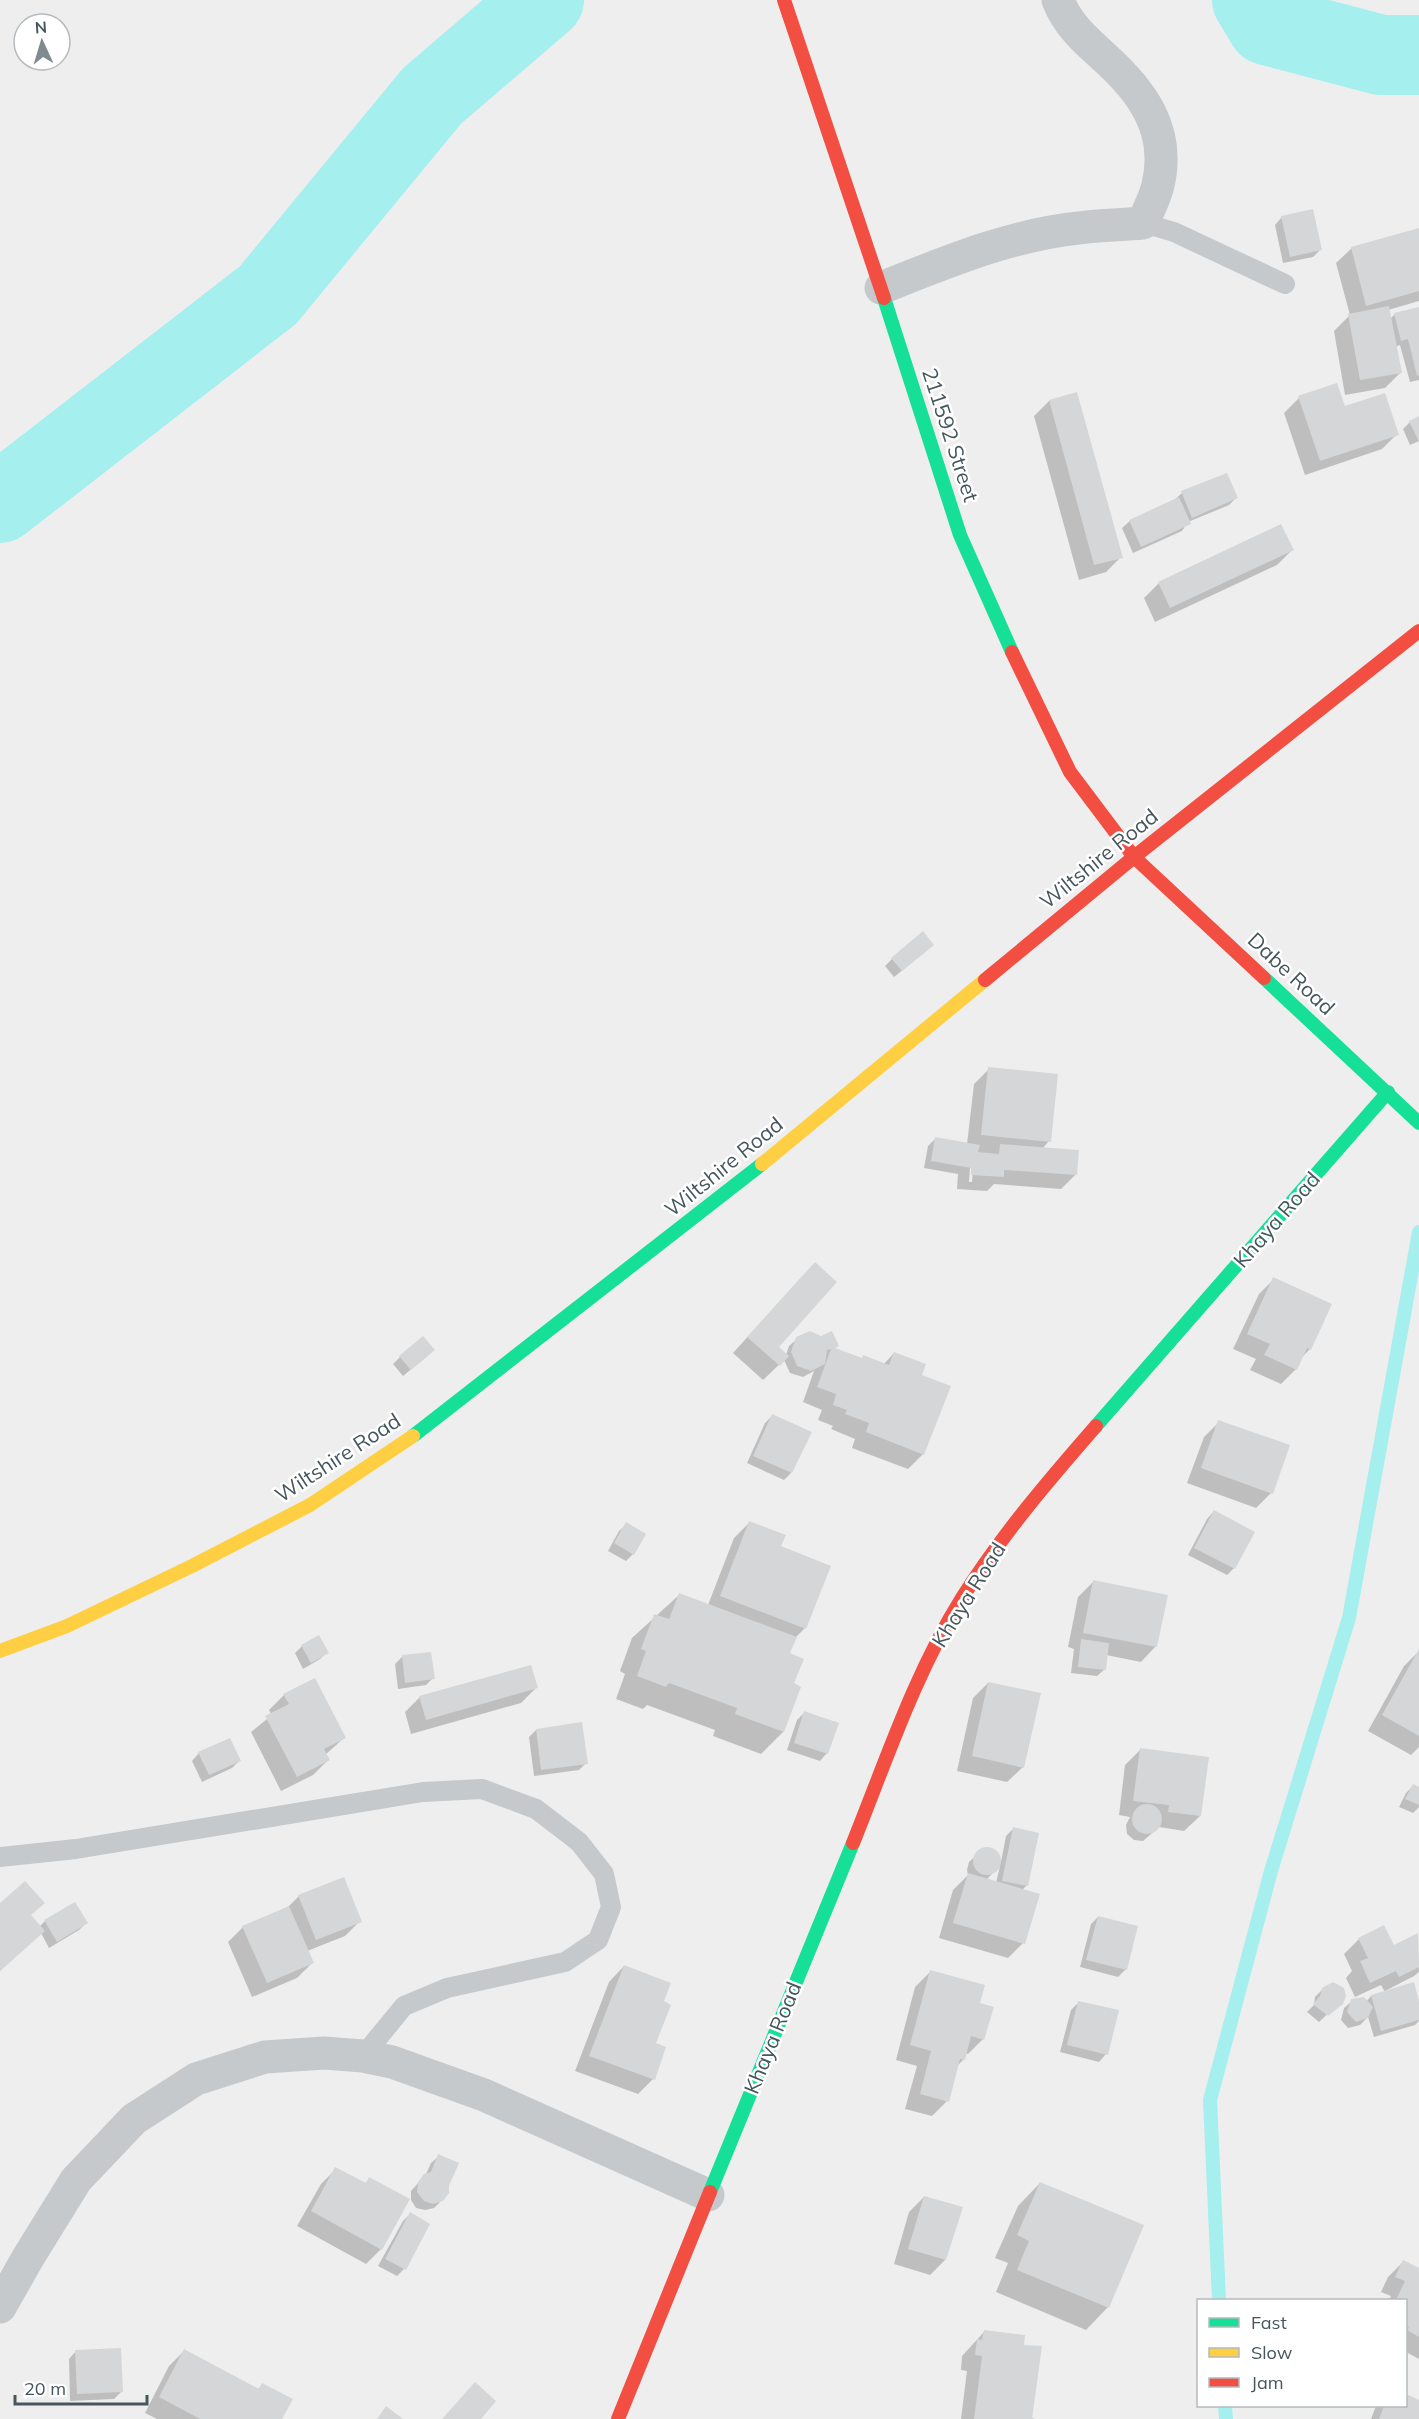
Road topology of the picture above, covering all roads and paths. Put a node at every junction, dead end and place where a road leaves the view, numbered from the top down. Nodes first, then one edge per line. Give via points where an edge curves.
1 (784, 0) edge
2 (1058, 0) edge
3 (1143, 223) junction
4 (1285, 284) dead end
5 (881, 288) junction
6 (1419, 631) edge
7 (1134, 857) junction
8 (1388, 1092) junction
9 (1419, 1123) edge
10 (0, 1651) edge
11 (0, 1857) edge
12 (363, 2056) junction
13 (708, 2195) junction
14 (0, 2307) edge
15 (618, 2419) edge

1 - 5 street, 211592 Street
2 - 3 street via 1073,27 1142,97 1154,119 1161,156 1158,185
3 - 4 lane via 1174,232
3 - 5 street via 1046,234 955,258
5 - 7 street, 211592 Street via 960,535 1021,673 1070,772
6 - 7 street, Wiltshire Road
7 - 8 street, Dabe Road
7 - 10 street, Wiltshire Road via 721,1198 432,1423 310,1505 67,1626
8 - 9 street, Dabe Road
8 - 13 street, Khaya Road via 1053,1476 999,1543 961,1600 921,1676
11 - 12 lane via 76,1849 423,1792 482,1789 536,1809 579,1842 604,1874 610,1906 598,1940 566,1962 447,1988 404,2006
12 - 13 street via 392,2062 484,2095
12 - 14 street via 324,2053 265,2057 196,2079 134,2119 76,2180
13 - 15 street, Khaya Road

